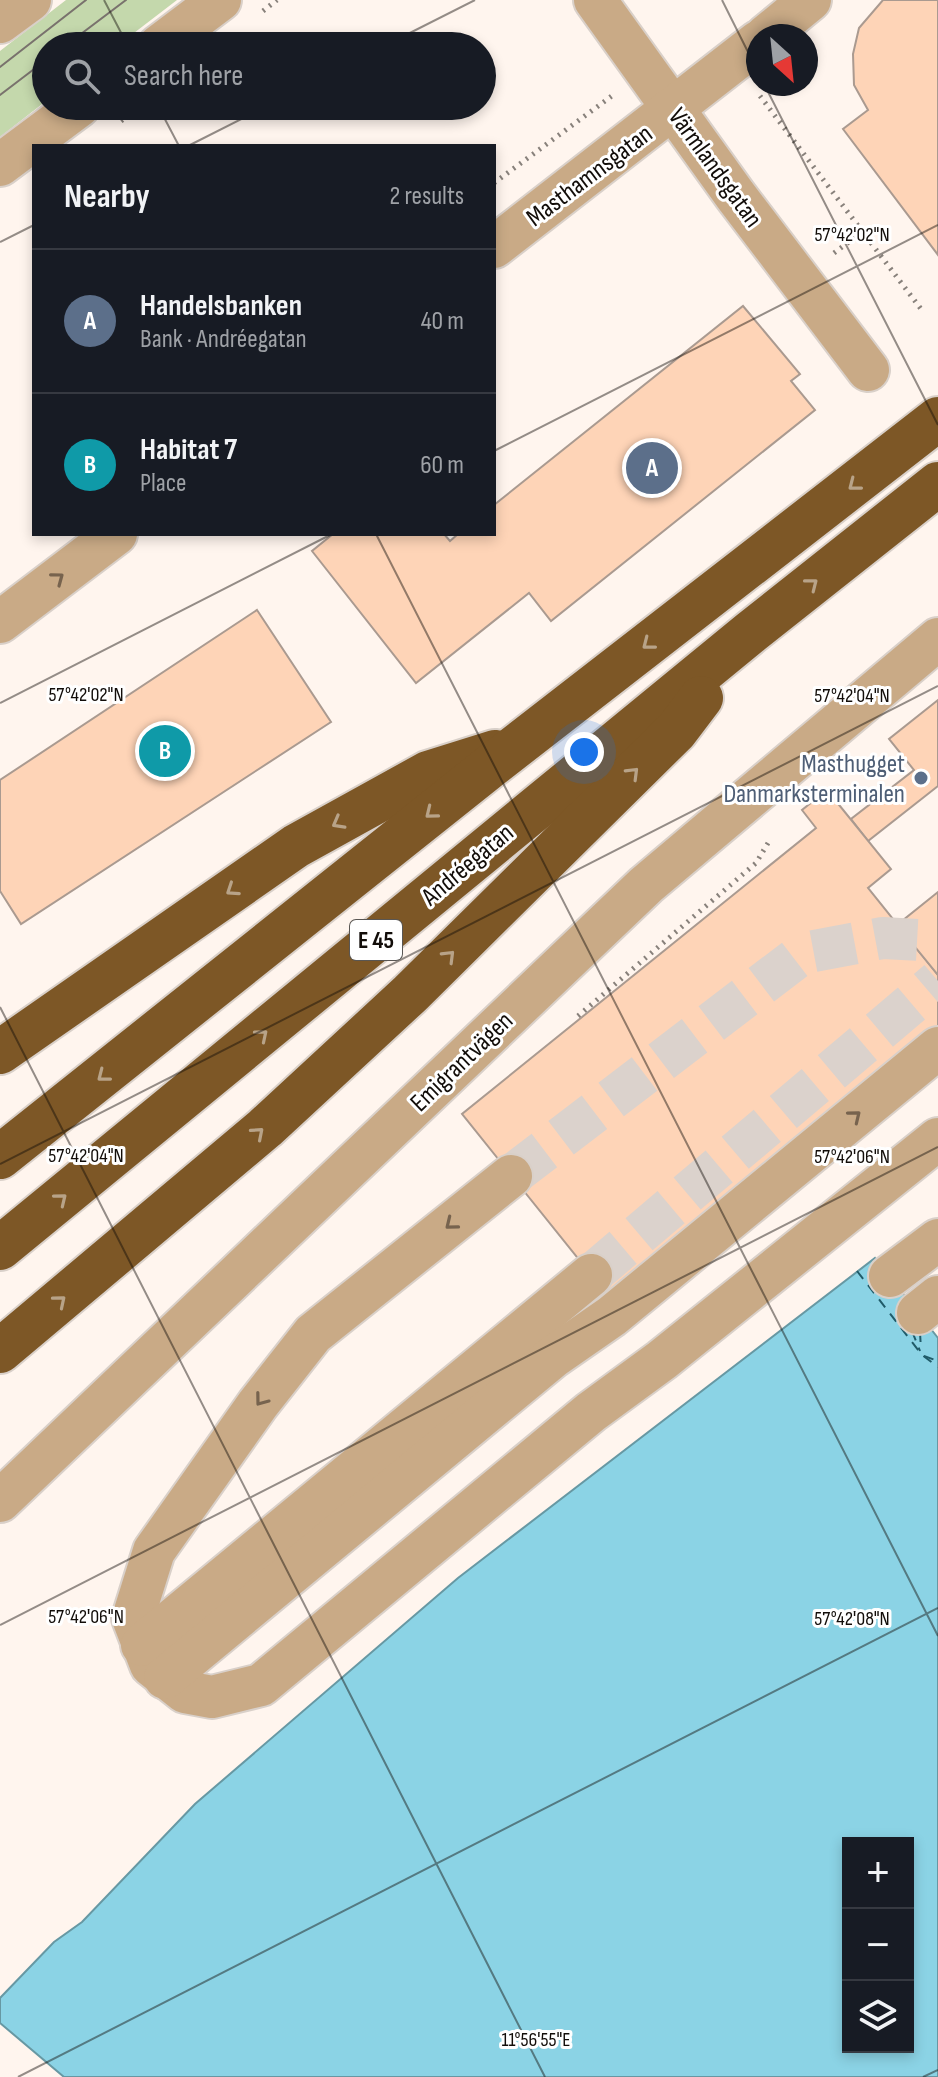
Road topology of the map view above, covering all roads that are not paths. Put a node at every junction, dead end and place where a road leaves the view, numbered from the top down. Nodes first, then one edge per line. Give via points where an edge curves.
1 (30, 0) edge
2 (220, 0) edge
3 (595, 0) edge
4 (810, 0) edge
5 (0, 22) edge
6 (780, 24) edge
7 (178, 32) edge
8 (746, 52) edge
9 (675, 109) junction
10 (60, 120) edge
11 (0, 165) edge
12 (496, 245) edge
13 (868, 370) dead end
14 (938, 419) edge
15 (938, 484) edge
16 (113, 536) edge
17 (0, 622) edge
18 (751, 632) junction
19 (938, 639) edge
20 (520, 744) junction
21 (938, 1048) edge
22 (0, 1052) edge
23 (938, 1085) edge
24 (938, 1116) edge
25 (938, 1139) edge
26 (0, 1157) edge
27 (511, 1176) tunnel mouth
28 (938, 1240) edge
29 (0, 1248) edge
30 (890, 1276) dead end
31 (597, 1282) tunnel mouth
32 (0, 1351) edge
33 (0, 1501) edge
34 (171, 1675) junction

1 - 5 street
2 - 7 street
3 - 9 street, Värmlandsgatan
4 - 6 street, Masthamnsgatan
8 - 9 street, Masthamnsgatan
9 - 12 street, Masthamnsgatan
9 - 13 street, Värmlandsgatan
10 - 11 street
14 -> 20 highway, E 45
18 -> 15 highway, Andréegatan / E 45
17 -> 16 street
29 -> 18 highway, Andréegatan / E 45
32 -> 18 highway via 265,1128 410,994 676,731
19 - 33 street, Emigrantvägen via 646,885
20 -> 22 highway via 428,773 296,846
20 -> 26 highway, E 45
34 -> 21 street via 553,1357 612,1316
23 - 34 street via 563,1379
24 - 34 street via 572,1400
25 - 34 street via 591,1412 261,1685
27 -> 34 street via 313,1334 154,1551 133,1618
28 - 30 street
31 - 34 street

